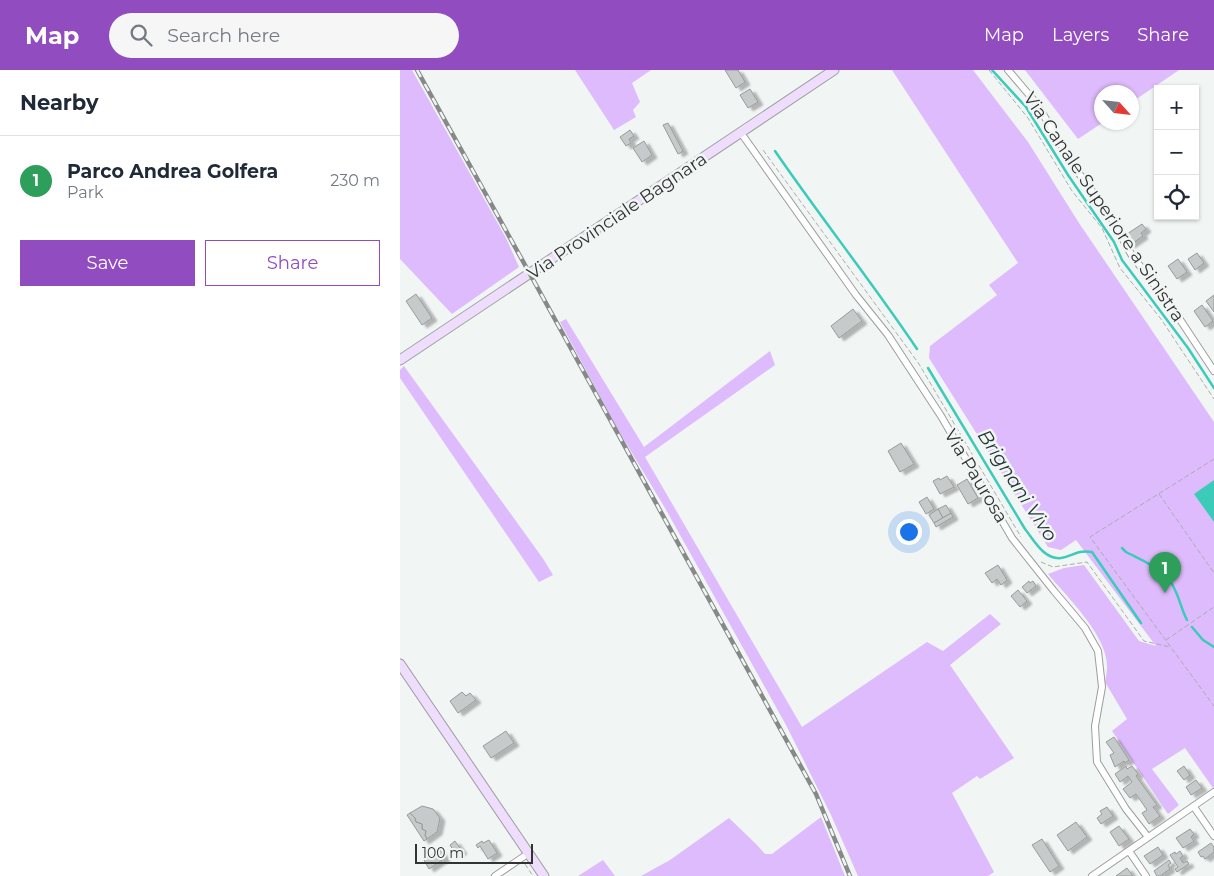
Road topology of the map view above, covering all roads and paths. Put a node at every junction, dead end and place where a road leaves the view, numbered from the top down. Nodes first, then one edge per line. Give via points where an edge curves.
1 (834, 70) edge
2 (989, 70) edge
3 (1008, 70) edge
4 (741, 133) junction
5 (755, 152) junction
6 (400, 360) edge
7 (1214, 371) edge
8 (1214, 400) edge
9 (1214, 459) edge
10 (1158, 494) junction
11 (1023, 540) dead end
12 (1040, 562) dead end
13 (1214, 574) edge
14 (1214, 608) edge
15 (1165, 640) junction
16 (1170, 647) junction
17 (400, 664) edge
18 (1214, 706) edge
19 (1214, 792) edge
20 (1194, 806) junction
21 (1214, 836) edge
22 (1148, 837) junction
23 (1129, 851) junction
24 (528, 853) junction
25 (495, 876) edge
26 (544, 876) edge
27 (1092, 876) edge
28 (1146, 876) edge

1 - 4 main road, Via Provinciale Bagnara
2 - 8 path via 1028,118 1072,191 1102,228 1120,268 1161,318
3 - 7 street, Via Canale Superiore a Sinistra via 1037,104 1075,168 1109,214 1131,254
4 - 5 street, Via Paurosa
4 - 6 main road, Via Provinciale Bagnara
5 - 11 path via 764,150 893,326
5 - 22 street, Via Paurosa via 888,336 941,416 1012,538 1085,628 1098,651 1102,687 1095,726 1098,762 1126,809
9 - 10 path
10 - 13 path
10 - 15 path via 1090,537
12 - 16 path via 1053,567 1087,562 1144,641
14 - 15 path
15 - 16 path
16 - 18 path
17 - 24 main road
19 - 20 street
20 - 21 street
20 - 22 street
22 - 23 street
23 - 27 street
23 - 28 street
24 - 25 street
24 - 26 main road

